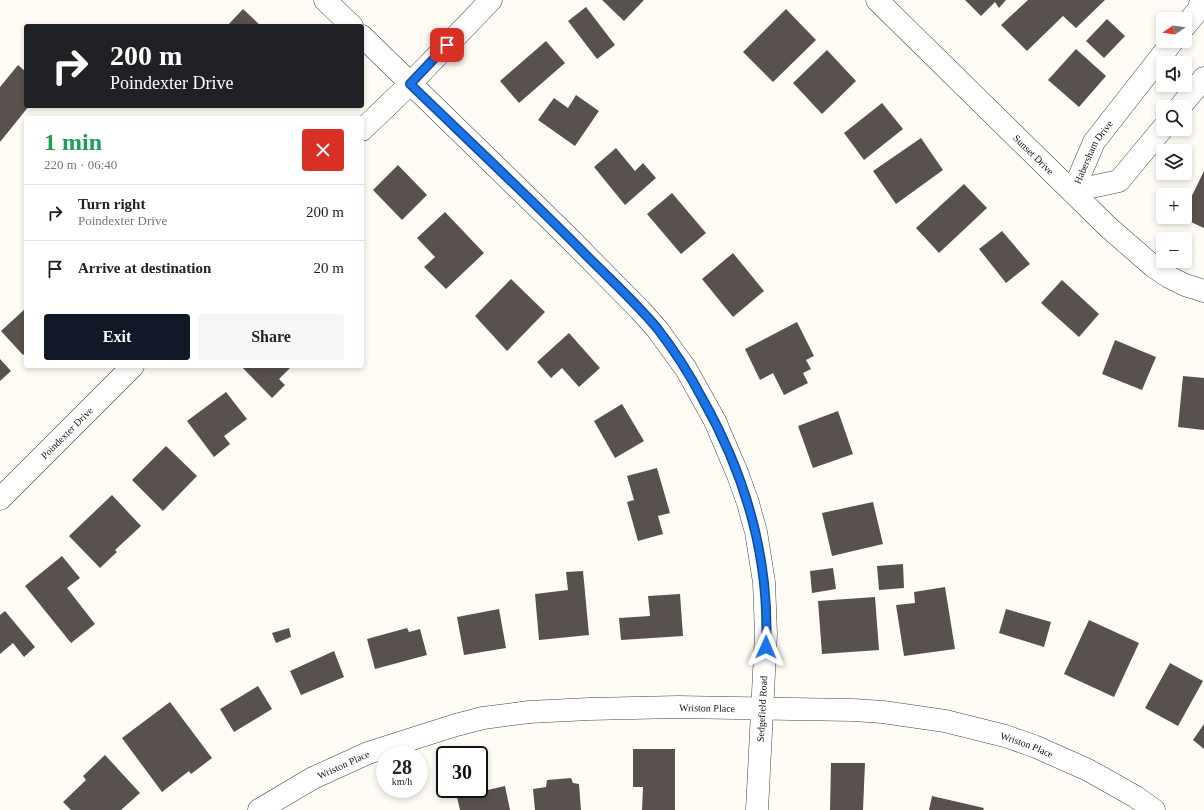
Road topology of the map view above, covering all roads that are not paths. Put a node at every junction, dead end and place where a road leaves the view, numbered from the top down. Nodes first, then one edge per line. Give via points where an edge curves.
1 (325, 0) edge
2 (491, 0) edge
3 (877, 0) edge
4 (1201, 0) edge
5 (1192, 18) edge
6 (350, 24) edge
7 (364, 38) edge
8 (1168, 48) edge
9 (1204, 78) edge
10 (410, 84) junction
11 (1186, 100) edge
12 (364, 128) edge
13 (1156, 136) edge
14 (1072, 191) junction
15 (1204, 291) edge
16 (131, 368) edge
17 (0, 499) edge
18 (763, 708) junction
19 (259, 810) edge
20 (757, 810) edge
21 (1154, 810) edge

1 - 6 street
2 - 10 street
3 - 14 street, Sunset Drive
4 - 5 street via 1199,9
7 - 10 street, Sedgefield Road
8 - 14 street, Habersham Drive via 1094,142
9 - 11 street
10 - 12 street
10 - 18 street, Sedgefield Road via 640,310 686,369 715,420 738,475 756,532 764,582 766,634
13 - 14 street, Habersham Drive via 1119,181
14 - 15 street, Sunset Drive via 1154,267 1185,285
16 - 17 street, Poindexter Drive
18 - 19 street, Wriston Place via 589,709 529,712 483,718 456,724 368,753 313,778
18 - 20 street, Sedgefield Road
18 - 21 street, Wriston Place via 883,712 945,721 1005,736 1088,770

